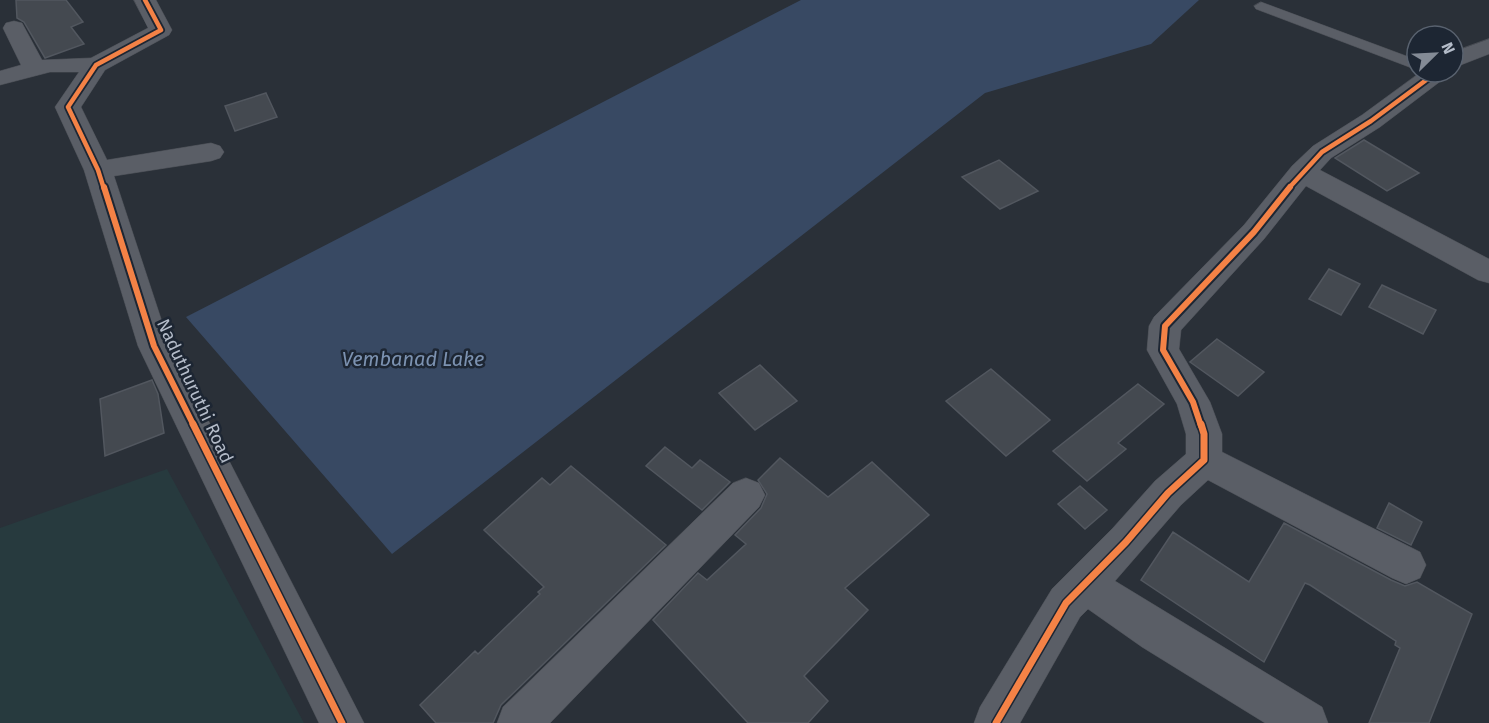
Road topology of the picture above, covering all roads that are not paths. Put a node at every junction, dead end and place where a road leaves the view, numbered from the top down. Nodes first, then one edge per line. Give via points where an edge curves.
1 (145, 0) edge
2 (1261, 6) dead end
3 (14, 27) dead end
4 (1489, 46) edge
5 (1465, 56) edge
6 (1405, 60) edge
7 (96, 65) junction
8 (35, 70) junction
9 (0, 78) edge
10 (1420, 84) edge
11 (211, 153) dead end
12 (98, 170) junction
13 (1302, 172) junction
14 (1489, 272) edge
15 (1204, 460) junction
16 (746, 495) dead end
17 (1406, 565) dead end
18 (1085, 584) junction
19 (342, 723) edge
20 (519, 723) edge
21 (996, 723) edge
22 (1306, 723) edge

1 - 7 street, Naduthuruthi Road via 161,30
2 - 6 lane
3 - 8 street
4 - 5 street
7 - 8 street
7 - 12 street, Naduthuruthi Road via 68,107
8 - 9 street
10 - 13 street via 1322,152
11 - 12 street
12 - 19 street, Naduthuruthi Road via 154,346
13 - 14 street
13 - 15 street via 1254,232 1165,326 1162,350 1193,402 1204,434
15 - 17 street
15 - 18 street via 1168,493
16 - 20 street
18 - 21 street via 1066,603
18 - 22 street

